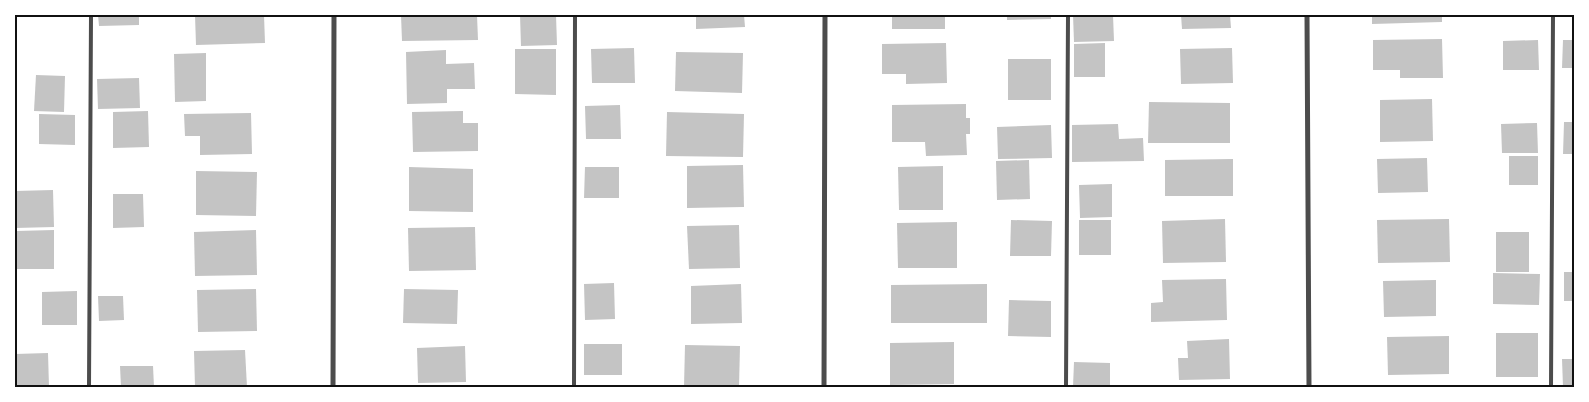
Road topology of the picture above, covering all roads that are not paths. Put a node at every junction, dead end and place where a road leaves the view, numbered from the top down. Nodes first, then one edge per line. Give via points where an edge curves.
1 (91, 15) edge
2 (334, 15) edge
3 (575, 15) edge
4 (825, 15) edge
5 (1068, 15) edge
6 (1307, 15) edge
7 (1553, 15) edge
8 (89, 387) edge
9 (333, 387) edge
10 (574, 387) edge
11 (824, 387) edge
12 (1066, 387) edge
13 (1309, 387) edge
14 (1551, 387) edge

1 - 8 lane
2 - 9 street
3 - 10 lane
4 - 11 street
5 - 12 lane
6 - 13 street
7 - 14 lane

